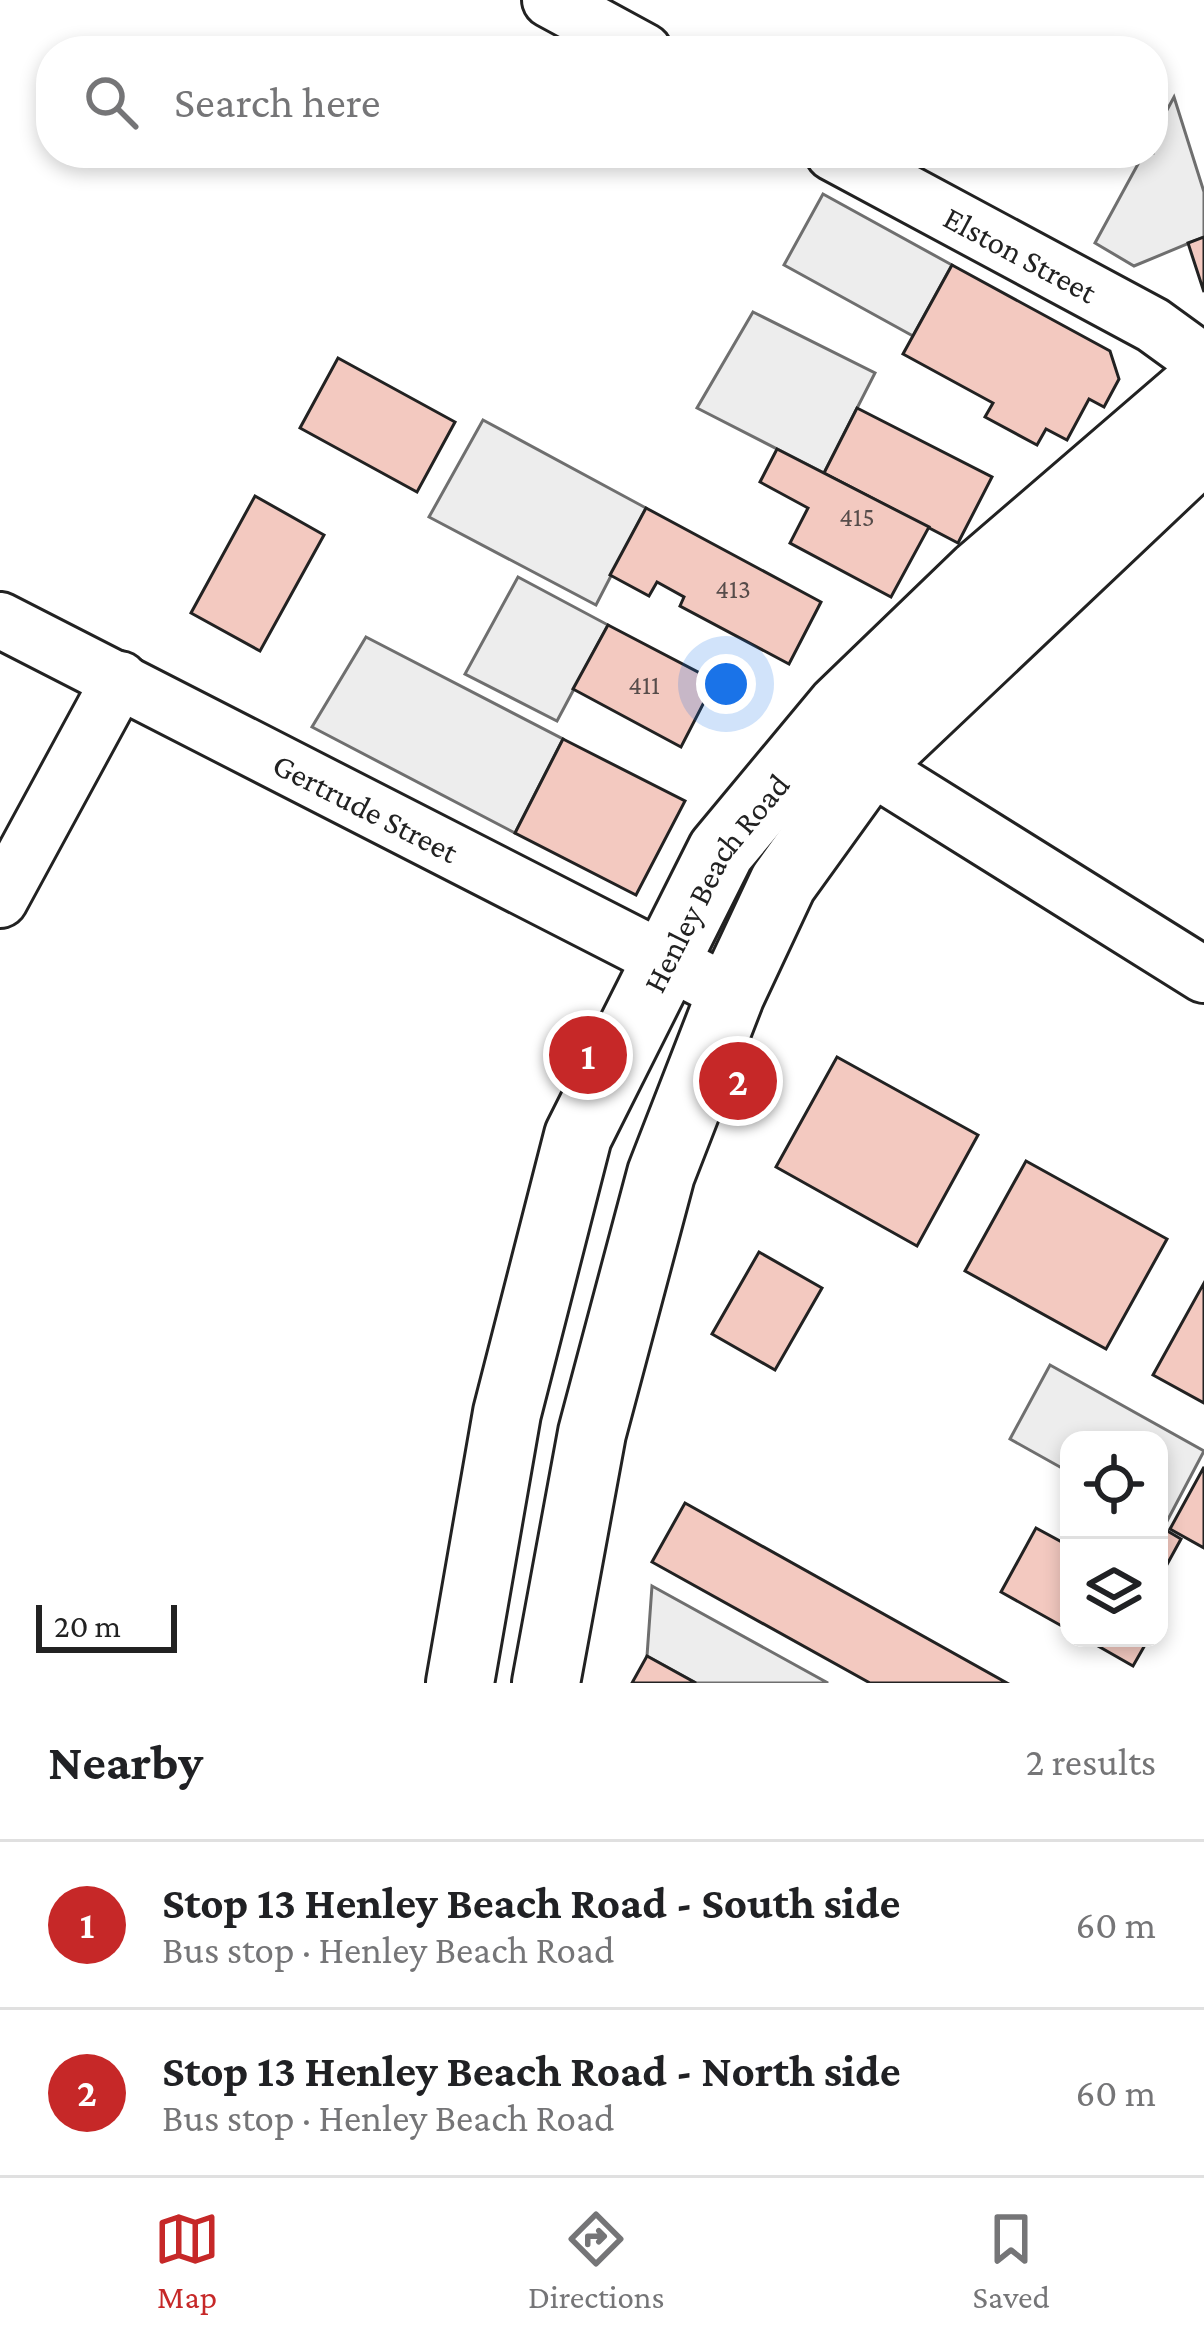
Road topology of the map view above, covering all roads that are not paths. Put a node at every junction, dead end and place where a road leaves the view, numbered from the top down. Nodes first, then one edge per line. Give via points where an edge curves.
1 (550, 0) edge
2 (616, 36) edge
3 (861, 168) edge
4 (1204, 362) edge
5 (1204, 380) edge
6 (1204, 447) edge
7 (0, 620) edge
8 (120, 679) junction
9 (868, 765) junction
10 (0, 900) edge
11 (663, 959) junction
12 (1204, 975) edge
13 (731, 994) junction
14 (460, 1683) edge
15 (547, 1683) edge

1 - 2 street
3 - 4 street, Elston Street via 1153,325
5 - 11 main road, Henley Beach Road via 980,574 818,730 721,851
6 - 9 main road, Henley Beach Road
7 - 8 street, Gertrude Street
8 - 10 street
8 - 11 street, Gertrude Street
9 - 12 street
9 - 13 main road, Henley Beach Road via 783,883
11 - 13 street, Gertrude Street
11 - 14 main road, Henley Beach Road via 578,1136 507,1414
13 - 15 main road, Henley Beach Road via 661,1174 603,1390

